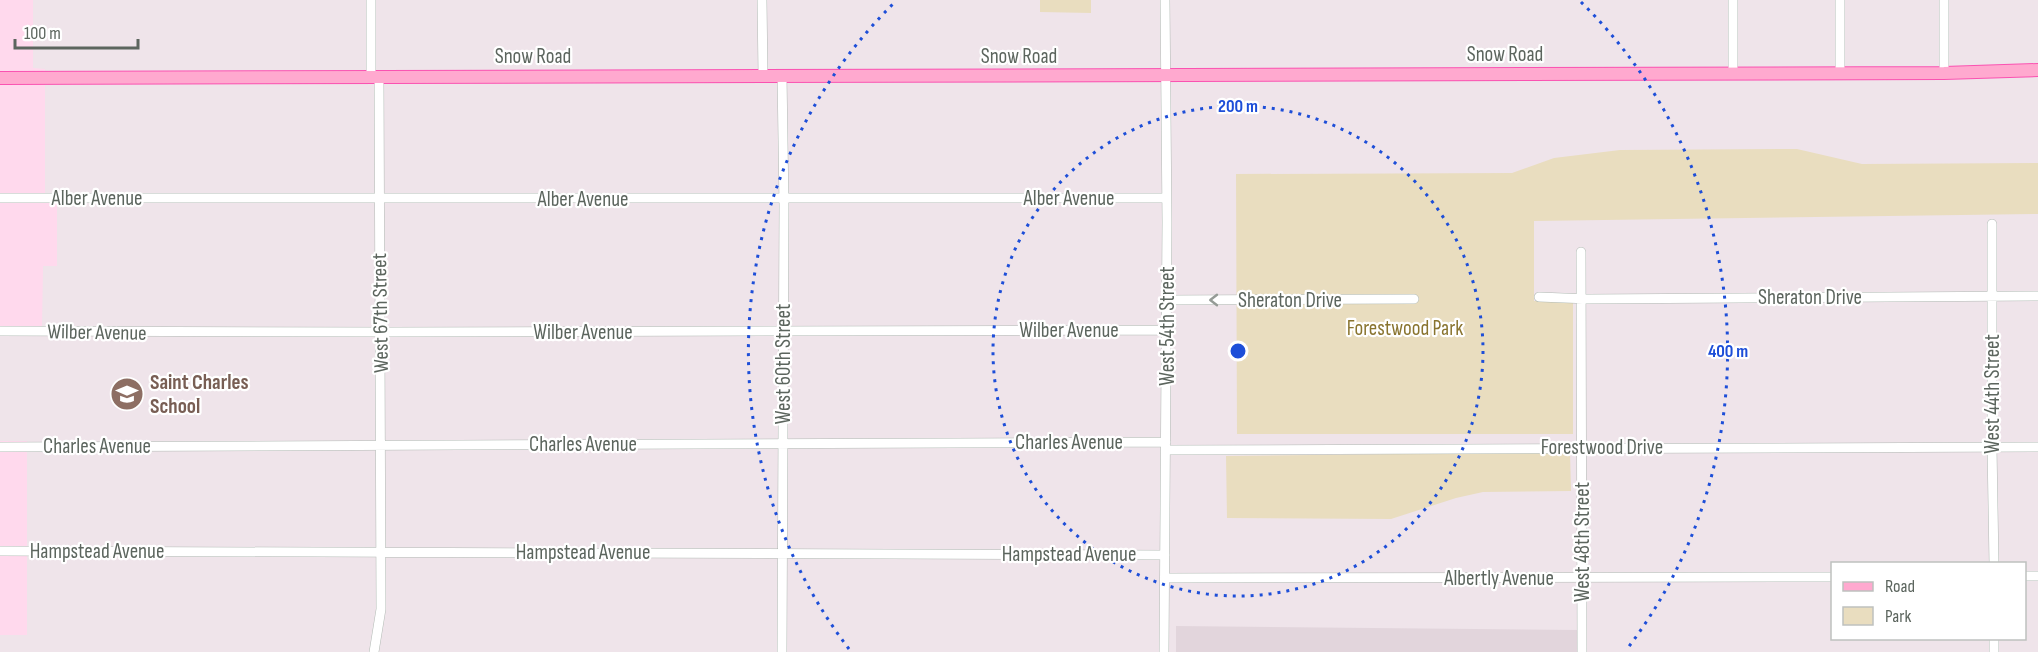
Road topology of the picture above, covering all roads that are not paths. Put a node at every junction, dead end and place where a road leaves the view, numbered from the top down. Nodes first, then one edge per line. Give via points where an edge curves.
1 (370, 0) edge
2 (762, 0) edge
3 (1165, 0) edge
4 (1733, 0) edge
5 (1840, 0) edge
6 (1944, 0) edge
7 (2038, 70) edge
8 (1733, 73) junction
9 (1840, 73) junction
10 (1944, 73) junction
11 (1165, 74) junction
12 (762, 75) junction
13 (782, 75) junction
14 (375, 76) junction
15 (0, 78) edge
16 (0, 198) edge
17 (783, 198) junction
18 (1166, 198) junction
19 (379, 199) junction
20 (1992, 224) dead end
21 (1581, 252) dead end
22 (1992, 296) junction
23 (2038, 296) edge
24 (1539, 297) dead end
25 (1414, 298) dead end
26 (1582, 299) junction
27 (1166, 300) junction
28 (1166, 330) junction
29 (0, 331) edge
30 (783, 331) junction
31 (381, 332) junction
32 (783, 443) junction
33 (381, 444) junction
34 (1166, 446) junction
35 (0, 447) edge
36 (1582, 447) junction
37 (1992, 447) junction
38 (2038, 447) edge
39 (0, 551) edge
40 (381, 551) junction
41 (782, 553) junction
42 (1165, 555) junction
43 (1994, 562) edge
44 (1831, 577) edge
45 (1165, 578) junction
46 (1582, 578) junction
47 (374, 652) edge
48 (782, 652) edge
49 (1164, 652) edge
50 (1582, 652) edge

1 - 14 street, West 67th Street
2 - 12 street
3 - 11 street, West 54th Street
4 - 8 street
5 - 9 street
6 - 10 street
7 - 10 main road, Snow Road
8 - 9 main road, Snow Road
8 - 11 main road, Snow Road
9 - 10 main road, Snow Road
11 - 13 main road, Snow Road
11 - 18 street, West 54th Street
12 - 13 main road, Snow Road
12 - 14 main road, Snow Road
13 - 17 street, West 60th Street
14 - 15 main road, Snow Road
14 - 19 street, West 67th Street
16 - 19 street, Alber Avenue
17 - 18 street, Alber Avenue
17 - 19 street, Alber Avenue
17 - 30 street, West 60th Street
18 - 27 street, West 54th Street
19 - 31 street, West 67th Street
20 - 22 street, West 44th Street
21 - 26 street, West 48th Street
22 - 23 street, Sheraton Drive
22 - 26 street, Sheraton Drive
22 - 37 street, West 44th Street
24 - 26 street, Sheraton Drive
25 -> 27 street, Sheraton Drive
26 - 36 street, West 48th Street
27 - 28 street, West 54th Street
28 - 30 street, Wilber Avenue
28 - 34 street, West 54th Street
29 - 31 street, Wilber Avenue
30 - 31 street, Wilber Avenue
30 - 32 street, West 60th Street
31 - 33 street, West 67th Street
32 - 33 street, Charles Avenue
32 - 34 street, Charles Avenue
32 - 41 street, West 60th Street
33 - 35 street, Charles Avenue
33 - 40 street, West 67th Street
34 - 36 street, Forestwood Drive
34 - 42 street, West 54th Street
36 - 37 street, Forestwood Drive
36 - 46 street, West 48th Street
37 - 38 street, Forestwood Drive
37 - 43 street, West 44th Street
39 - 40 street, Hampstead Avenue
40 - 41 street, Hampstead Avenue
40 - 47 street, West 67th Street via 381,609
41 - 42 street, Hampstead Avenue
41 - 48 street, West 60th Street
42 - 45 street, West 54th Street
44 - 46 street, Albertly Avenue
45 - 46 street, Albertly Avenue
45 - 49 street, West 54th Street
46 - 50 street, West 48th Street

